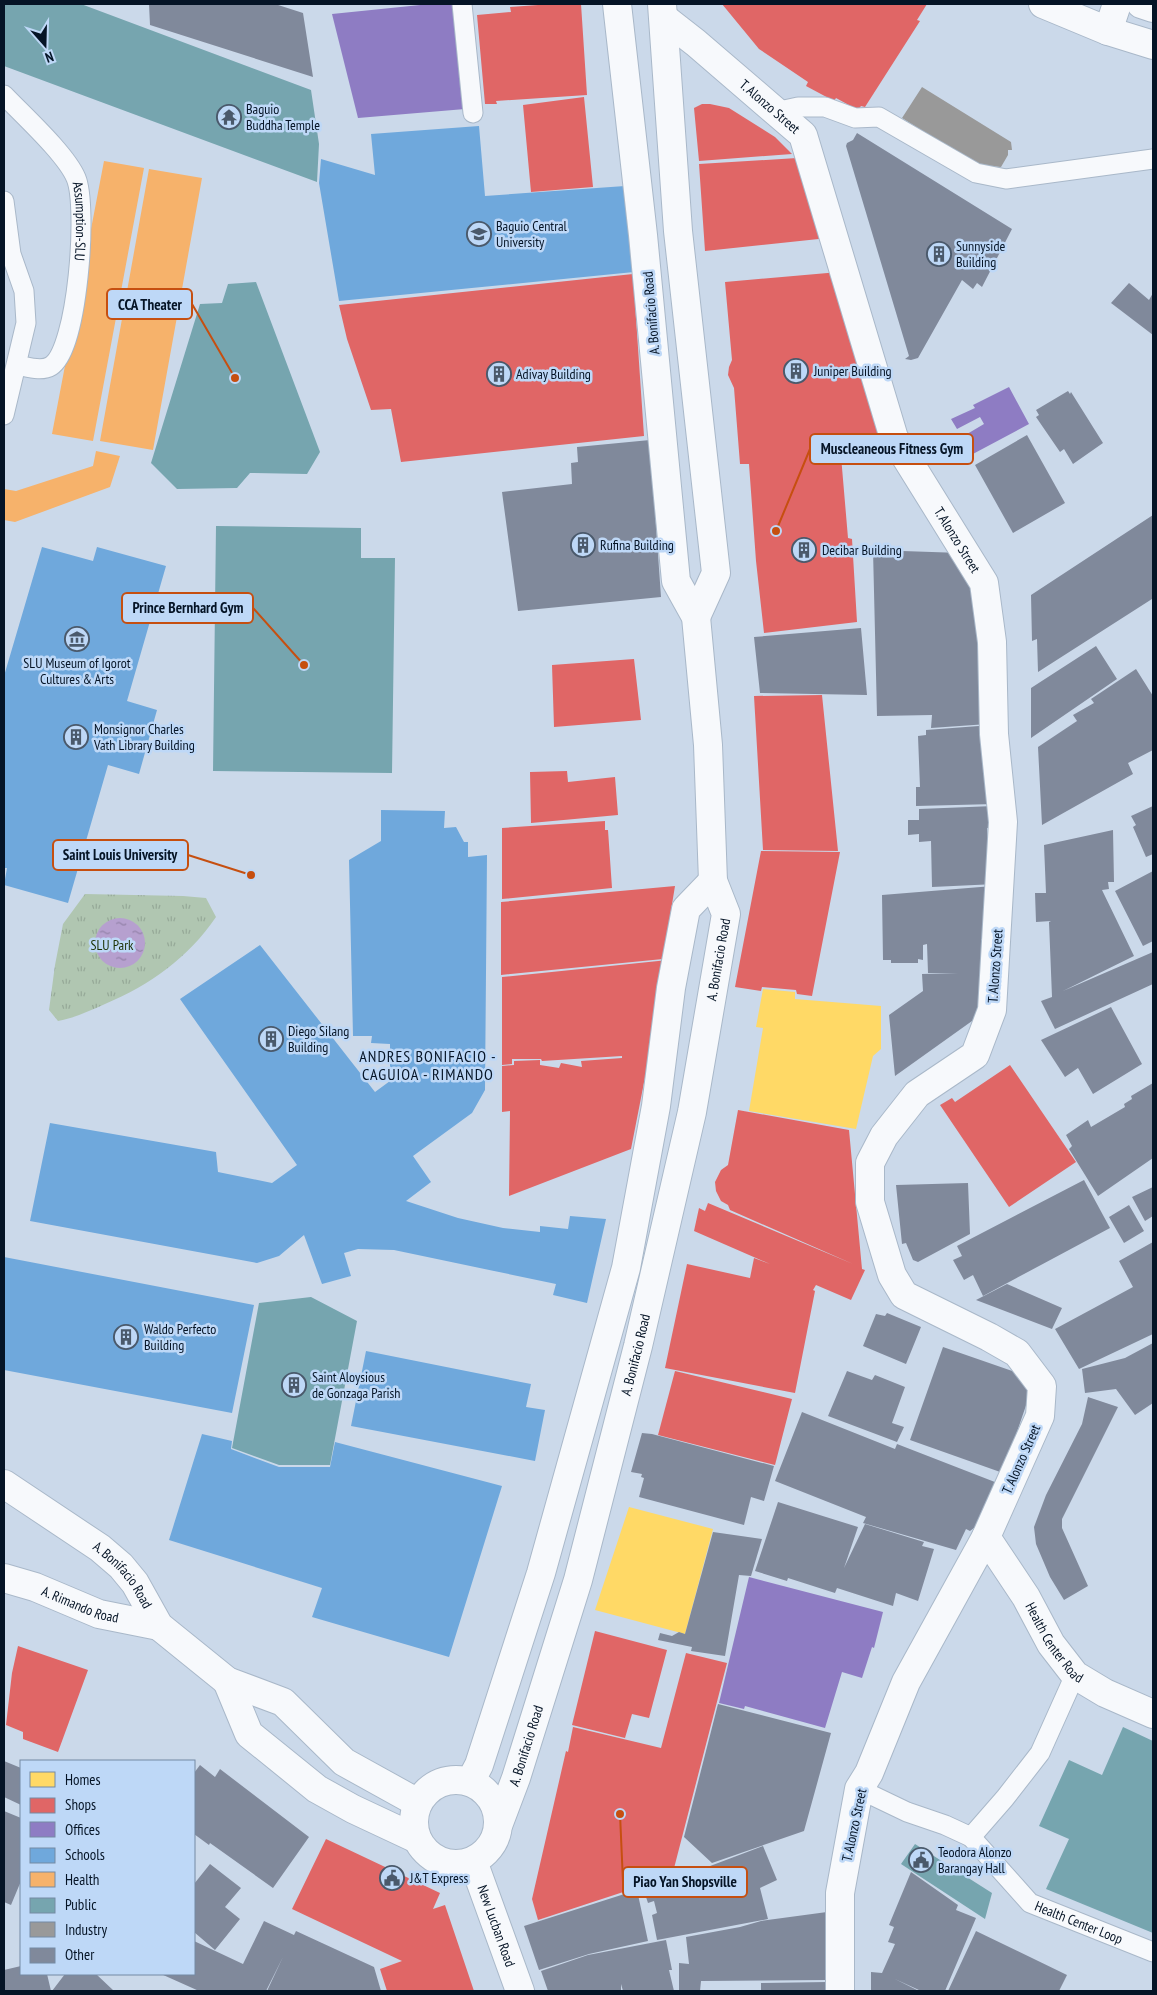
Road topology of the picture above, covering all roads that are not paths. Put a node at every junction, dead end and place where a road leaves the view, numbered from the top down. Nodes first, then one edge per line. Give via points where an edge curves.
1 (462, 4) edge
2 (617, 4) edge
3 (1044, 4) edge
4 (1117, 4) edge
5 (1141, 4) edge
6 (1153, 8) edge
7 (663, 11) edge
8 (1108, 30) junction
9 (1153, 45) edge
10 (4, 95) edge
11 (473, 112) dead end
12 (775, 112) junction
13 (1153, 159) edge
14 (4, 201) edge
15 (8, 254) edge
16 (17, 365) junction
17 (4, 415) edge
18 (696, 617) junction
19 (713, 880) junction
20 (4, 1484) edge
21 (986, 1537) junction
22 (4, 1578) edge
23 (159, 1626) junction
24 (1075, 1675) junction
25 (227, 1681) junction
26 (1153, 1714) edge
27 (470, 1782) junction
28 (859, 1789) junction
29 (418, 1803) junction
30 (499, 1823) junction
31 (972, 1838) junction
32 (417, 1840) junction
33 (473, 1861) junction
34 (1153, 1952) edge
35 (520, 1991) edge
36 (840, 1991) edge

1 - 11 lane
2 - 18 main road, A. Bonifacio Road via 676,581
3 - 8 main road
4 - 8 main road
5 - 6 main road
7 - 12 main road, T. Alonzo Street
7 - 18 main road, A. Bonifacio Road via 678,230 716,573
8 - 9 main road
10 - 16 lane, Assumption-SLU via 64,159 76,178 82,201 72,320 62,353 51,366 40,369
12 - 13 lane via 825,107 855,118 879,117 976,172 1006,179
12 - 21 main road, T. Alonzo Street via 803,135 894,438 984,584 992,642 994,734 1004,822 992,1010 975,1055 917,1094 884,1136 870,1163 870,1202 892,1275 904,1295 1018,1354 1042,1386 1040,1416
14 - 15 lane
15 - 16 lane via 24,291 26,323
16 - 17 lane
18 - 19 main road, A. Bonifacio Road via 708,745
19 - 27 main road via 686,909 671,988 656,1106 626,1268 541,1573 480,1764
19 - 30 main road, A. Bonifacio Road via 726,914 692,1112 655,1276 578,1580
20 - 23 main road, A. Bonifacio Road via 122,1566
21 - 24 main road, Health Center Road via 1026,1597 1051,1644
21 - 28 main road, T. Alonzo Street via 906,1682 869,1773
22 - 23 main road, A. Rimando Road via 35,1587 98,1614
23 - 25 main road, A. Bonifacio Road
24 - 26 main road, Health Center Road via 1105,1693
24 - 31 lane via 1040,1753
25 - 29 main road, A. Bonifacio Road via 283,1702 344,1762
25 - 32 main road, A. Bonifacio Road via 249,1734 317,1789
27 - 29 main road via 437,1784
27 - 30 main road via 491,1798
28 - 31 lane, Health Center Loop
28 - 36 main road, T. Alonzo Street via 840,1894
29 - 32 main road via 414,1816
30 - 33 main road via 491,1846
31 - 34 lane, Health Center Loop via 1030,1903
32 - 33 main road via 440,1862 459,1864
33 - 35 main road, New Lucban Road

